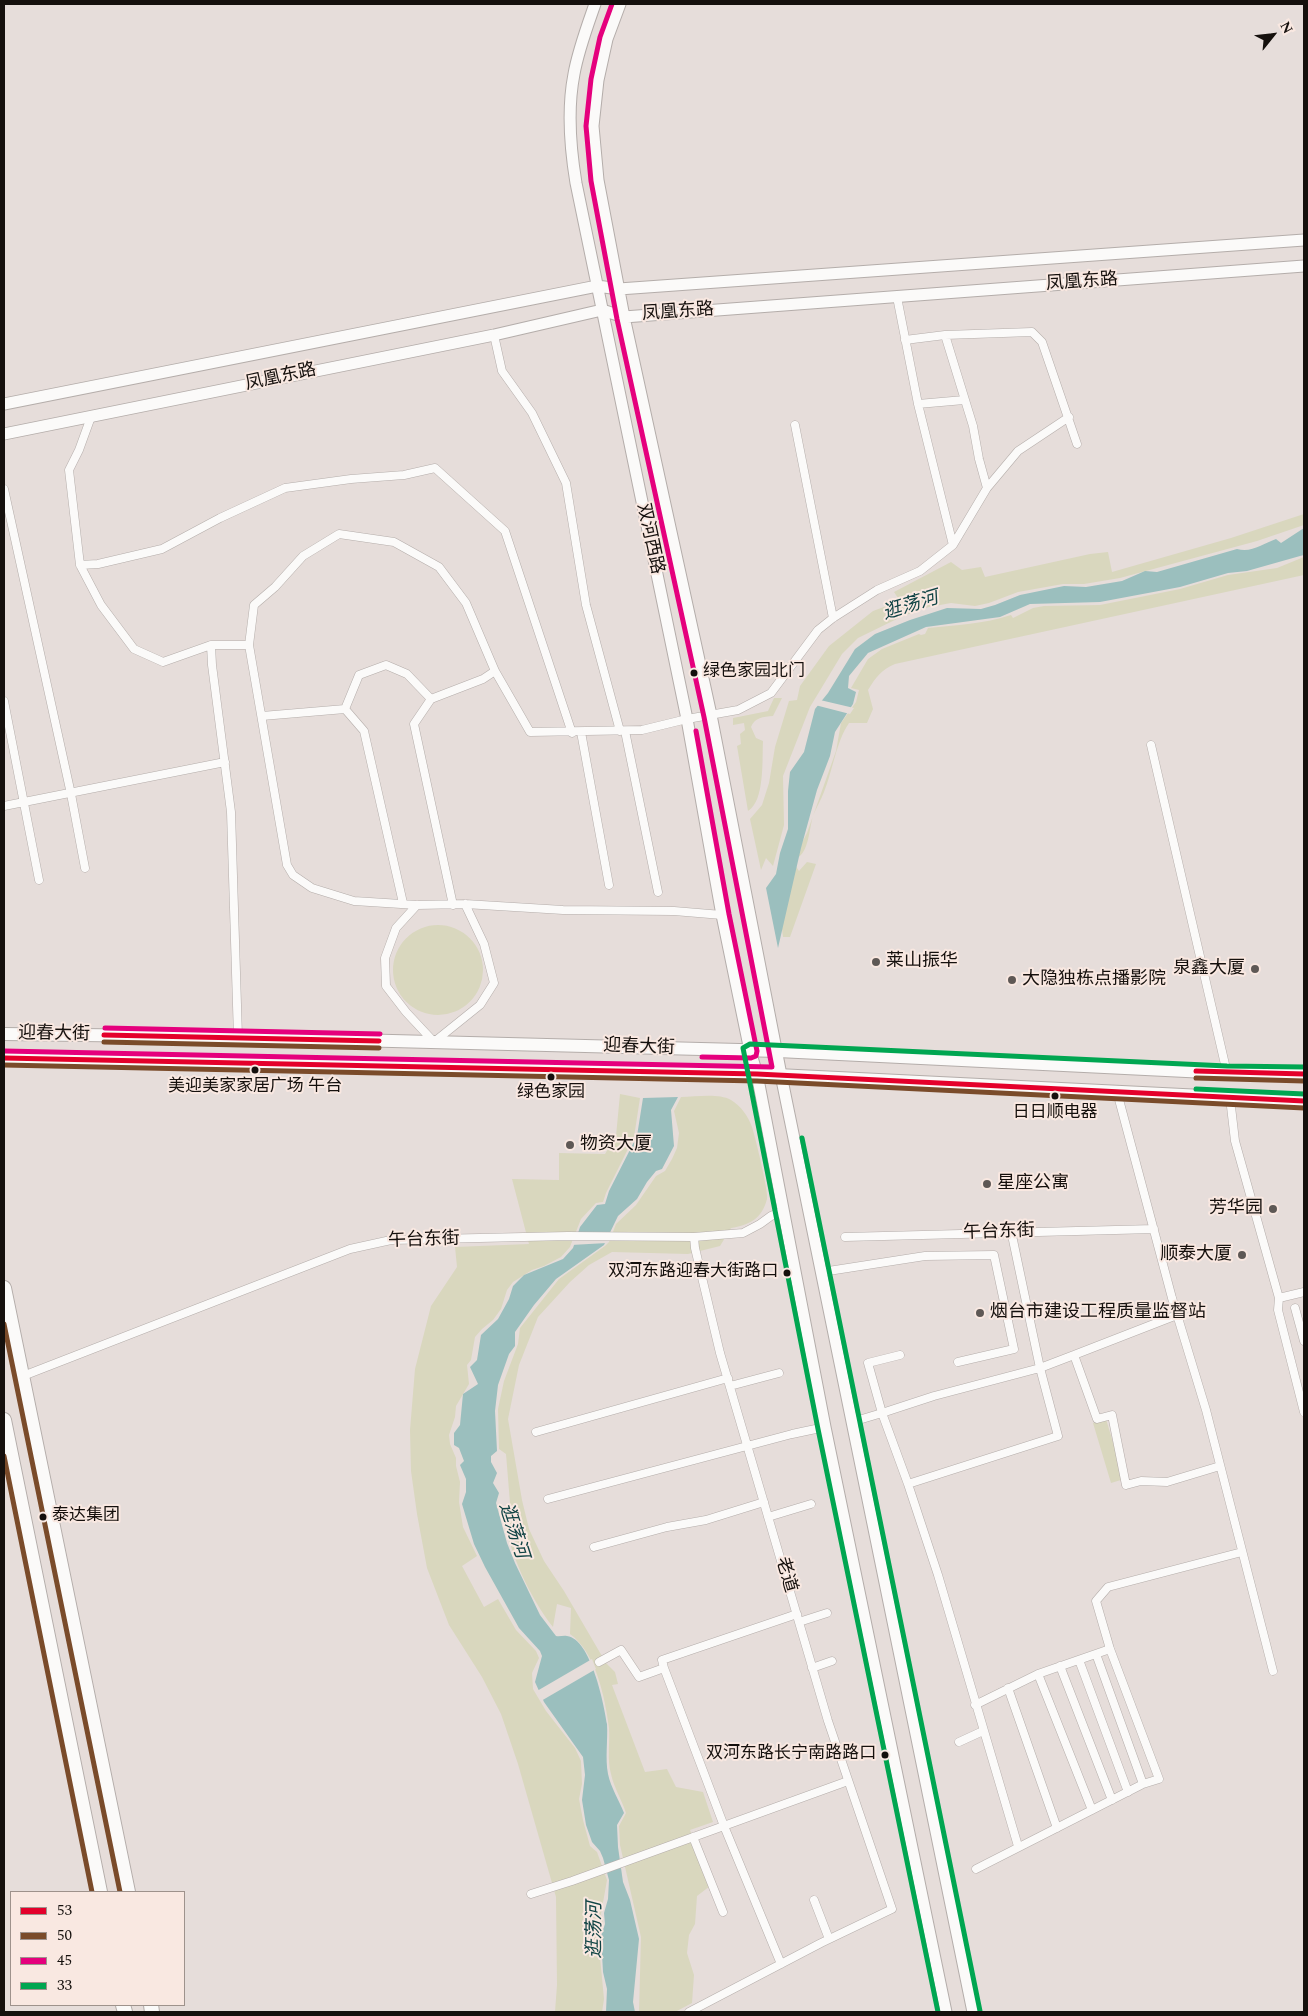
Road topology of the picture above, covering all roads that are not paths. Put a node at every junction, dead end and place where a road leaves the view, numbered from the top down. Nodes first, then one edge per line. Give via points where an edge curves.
1 (595, 4) edge
2 (620, 4) edge
3 (1304, 240) edge
4 (1304, 266) edge
5 (597, 286) junction
6 (619, 289) junction
7 (897, 297) junction
8 (602, 310) junction
9 (624, 317) junction
10 (494, 334) junction
11 (945, 335) junction
12 (905, 340) junction
13 (964, 400) junction
14 (4, 404) edge
15 (918, 404) junction
16 (91, 417) junction
17 (1069, 418) junction
18 (795, 426) dead end
19 (4, 434) edge
20 (1077, 444) dead end
21 (987, 488) junction
22 (4, 489) edge
23 (953, 545) junction
24 (80, 565) junction
25 (833, 618) junction
26 (212, 645) junction
27 (250, 645) junction
28 (494, 671) junction
29 (431, 699) junction
30 (4, 701) edge
31 (344, 710) junction
32 (711, 715) junction
33 (262, 716) junction
34 (687, 718) junction
35 (623, 731) junction
36 (572, 732) junction
37 (581, 732) junction
38 (1151, 745) dead end
39 (225, 762) junction
40 (71, 794) junction
41 (24, 803) junction
42 (4, 806) edge
43 (85, 868) dead end
44 (39, 880) dead end
45 (608, 886) dead end
46 (658, 892) dead end
47 (403, 903) junction
48 (465, 904) junction
49 (453, 905) junction
50 (417, 906) junction
51 (722, 915) junction
52 (4, 1034) edge
53 (238, 1037) junction
54 (434, 1042) junction
55 (750, 1051) junction
56 (778, 1051) junction
57 (4, 1058) edge
58 (1227, 1073) junction
59 (757, 1074) junction
60 (1304, 1074) edge
61 (781, 1075) junction
62 (1117, 1092) junction
63 (1230, 1098) junction
64 (1304, 1101) edge
65 (783, 1211) junction
66 (1154, 1228) junction
67 (694, 1237) junction
68 (845, 1237) dead end
69 (1013, 1240) dead end
70 (822, 1272) junction
71 (4, 1288) edge
72 (1304, 1292) edge
73 (1279, 1298) junction
74 (1295, 1308) dead end
75 (1177, 1315) junction
76 (1304, 1341) edge
77 (900, 1355) dead end
78 (1074, 1355) junction
79 (958, 1362) dead end
80 (1040, 1368) junction
81 (779, 1373) dead end
82 (23, 1376) junction
83 (729, 1382) junction
84 (1304, 1412) edge
85 (882, 1413) junction
86 (4, 1420) edge
87 (852, 1422) junction
88 (825, 1427) junction
89 (536, 1432) dead end
90 (748, 1447) junction
91 (1220, 1466) junction
92 (908, 1484) junction
93 (548, 1499) dead end
94 (764, 1502) junction
95 (811, 1504) dead end
96 (768, 1517) junction
97 (594, 1547) dead end
98 (1242, 1552) junction
99 (827, 1614) dead end
100 (798, 1618) junction
101 (1110, 1649) junction
102 (1096, 1654) junction
103 (1079, 1660) junction
104 (832, 1661) dead end
105 (599, 1662) dead end
106 (1060, 1666) junction
107 (664, 1668) junction
108 (812, 1668) junction
109 (1273, 1671) dead end
110 (1038, 1674) junction
111 (1008, 1688) junction
112 (975, 1705) junction
113 (983, 1731) junction
114 (959, 1742) dead end
115 (848, 1781) junction
116 (1143, 1784) junction
117 (1128, 1792) junction
118 (1112, 1800) junction
119 (1092, 1810) junction
120 (724, 1826) junction
121 (1057, 1828) junction
122 (693, 1837) junction
123 (1018, 1846) junction
124 (976, 1869) dead end
125 (100, 1891) edge
126 (128, 1891) edge
127 (531, 1894) dead end
128 (814, 1900) dead end
129 (723, 1912) dead end
130 (829, 1939) junction
131 (781, 1964) junction
132 (973, 2011) edge
133 (689, 2012) edge
134 (946, 2012) edge

1 - 5 street, 双河西路 via 574,74 570,116 571,154
2 - 6 street, 双河西路 via 598,80 593,126 598,180
3 - 6 street, 凤凰东路
4 - 7 street, 凤凰东路
5 - 6 street, 凤凰东路
5 - 8 street, 双河西路
5 - 14 street, 凤凰东路
6 - 9 street, 双河西路
7 - 9 street, 凤凰东路
7 - 12 street
8 - 9 street, 凤凰东路
8 - 10 street, 凤凰东路
8 - 34 street, 双河西路
9 - 32 street, 双河西路
10 - 16 street, 凤凰东路
10 - 35 street via 502,370 532,413 566,484 586,605
11 - 12 street
11 - 13 street
11 - 17 street via 1032,332 1042,342
12 - 15 street
13 - 15 street
13 - 21 street
15 - 23 street
16 - 19 street, 凤凰东路
16 - 24 street via 69,470
17 - 20 street
17 - 21 street via 1018,451
18 - 25 street
21 - 23 street
22 - 40 street
23 - 25 street via 920,571 877,590
24 - 26 street via 101,605 134,649 164,662
24 - 36 street via 162,549 284,488 404,475 435,468 505,531
25 - 32 street via 818,630 771,692 738,710
26 - 27 street
26 - 39 street
27 - 28 street via 254,605 303,556 339,534 394,542 439,567 466,604
27 - 33 street
28 - 29 street via 483,679
28 - 36 street via 530,732
29 - 31 street via 406,674 386,665 359,675
29 - 49 street via 414,724
30 - 41 street
31 - 33 street
31 - 47 street via 364,732
32 - 34 street
32 - 56 street, 双河西路
33 - 47 street via 287,864 293,876 312,888 354,901
34 - 35 street via 642,730
34 - 51 street, 双河西路
35 - 37 street
35 - 46 street
36 - 37 street
37 - 45 street
38 - 58 street
39 - 40 street
39 - 53 street via 232,812
40 - 41 street
40 - 43 street
41 - 42 street
41 - 44 street
47 - 50 street
48 - 49 street
48 - 51 street
48 - 54 street via 484,944 494,983 480,1004
49 - 50 street
50 - 54 street via 396,928 385,958 386,986
51 - 55 street, 双河西路
52 - 53 main road, 迎春大街
53 - 54 main road, 迎春大街
54 - 55 main road, 迎春大街
55 - 56 main road, 迎春大街
55 - 59 street, 双河西路
56 - 58 main road, 迎春大街
56 - 61 street, 双河西路
57 - 59 main road, 迎春大街
58 - 60 main road, 迎春大街
59 - 61 main road, 迎春大街
59 - 65 street, 双河西路
61 - 62 main road, 迎春大街
61 - 70 street, 双河西路
62 - 63 main road, 迎春大街
62 - 66 street
63 - 64 main road, 迎春大街
63 - 73 street via 1235,1141
65 - 67 street, 午台东街 via 743,1233
65 - 88 street, 双河西路
66 - 68 street, 午台东街
66 - 75 street
67 - 82 street, 午台东街 via 391,1240 350,1250
67 - 83 street, 老道
69 - 80 street
70 - 79 street via 925,1256 994,1255 1014,1349
70 - 87 street, 双河西路
71 - 82 highway
72 - 73 street
73 - 84 street via 1278,1310
74 - 76 street
75 - 78 street
75 - 91 street
77 - 85 street via 868,1363
78 - 80 street
78 - 91 street via 1097,1419 1112,1415 1126,1485 1167,1482
80 - 85 street
80 - 92 street via 1058,1436
81 - 83 street
82 - 126 highway
83 - 89 street
83 - 90 street, 老道
85 - 87 street
85 - 92 street
86 - 125 highway
87 - 132 street, 双河西路
88 - 90 street
88 - 134 street, 双河西路
90 - 93 street
90 - 94 street, 老道
91 - 98 street
92 - 112 street
94 - 96 street, 老道
94 - 97 street via 706,1520
95 - 96 street
96 - 100 street, 老道
98 - 101 street via 1108,1587 1096,1601
98 - 109 street
99 - 100 street
100 - 107 street via 662,1660
100 - 108 street, 老道
101 - 102 street
101 - 116 street via 1159,1779
102 - 103 street
102 - 116 street
103 - 106 street
103 - 117 street
104 - 108 street
105 - 107 street via 621,1650 639,1677
106 - 110 street
106 - 118 street
107 - 120 street
108 - 115 street, 老道
110 - 111 street
110 - 119 street
111 - 112 street
111 - 121 street
112 - 113 street
113 - 114 street
113 - 123 street
115 - 120 street
115 - 130 street, 老道 via 892,1909
116 - 117 street
117 - 118 street
118 - 119 street
119 - 121 street
120 - 122 street
120 - 131 street
121 - 123 street
122 - 127 street
122 - 129 street
123 - 124 street
128 - 130 street
130 - 131 street
131 - 133 street

